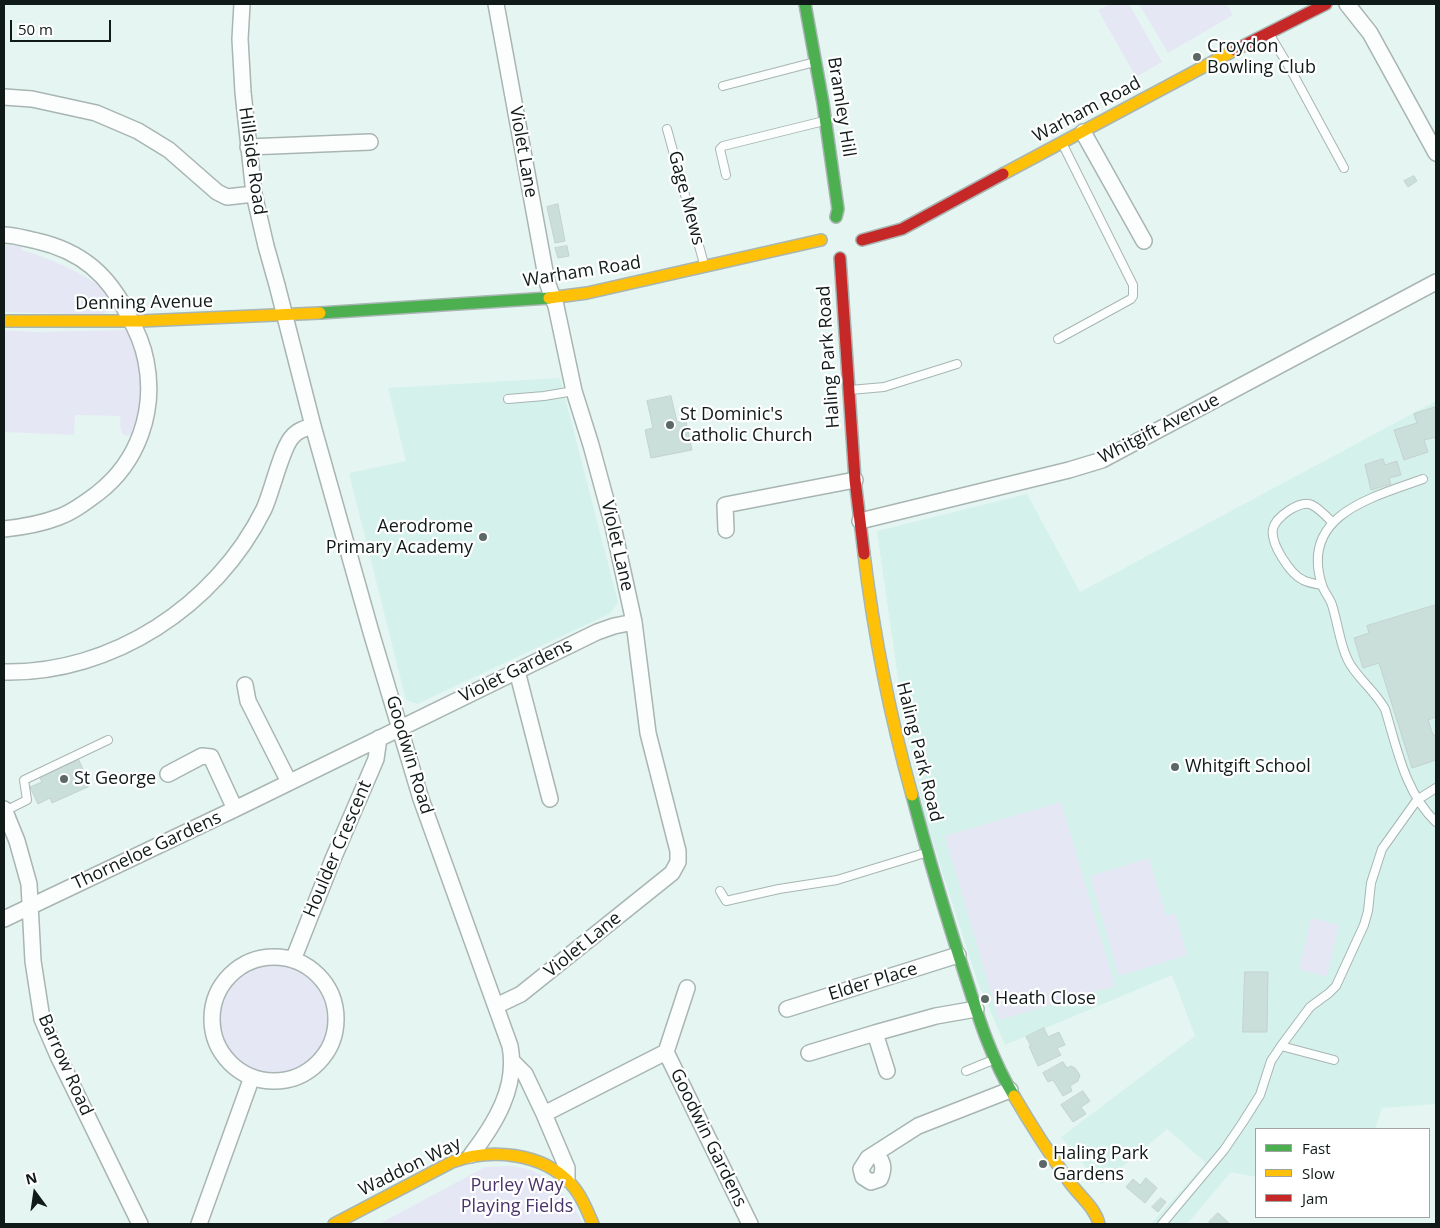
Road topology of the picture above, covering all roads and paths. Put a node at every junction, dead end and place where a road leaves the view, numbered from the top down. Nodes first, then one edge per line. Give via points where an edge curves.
1 (242, 4) edge
2 (496, 4) edge
3 (805, 4) edge
4 (1326, 4) edge
5 (1347, 4) edge
6 (1269, 33) junction
7 (817, 62) junction
8 (723, 86) dead end
9 (4, 98) edge
10 (826, 120) junction
11 (667, 129) dead end
12 (1083, 132) junction
13 (370, 142) dead end
14 (1062, 143) junction
15 (248, 147) junction
16 (1436, 153) edge
17 (1344, 168) dead end
18 (726, 175) dead end
19 (254, 194) junction
20 (859, 227) dead end
21 (4, 235) edge
22 (1144, 241) dead end
23 (841, 250) junction
24 (704, 267) junction
25 (1436, 282) edge
26 (553, 298) junction
27 (285, 316) junction
28 (4, 321) edge
29 (132, 321) junction
30 (1058, 339) dead end
31 (957, 364) dead end
32 (848, 390) junction
33 (574, 391) junction
34 (508, 399) dead end
35 (313, 426) junction
36 (1423, 479) dead end
37 (855, 480) junction
38 (860, 521) junction
39 (1333, 523) junction
40 (4, 529) edge
41 (726, 530) dead end
42 (1322, 585) junction
43 (634, 622) junction
44 (517, 671) junction
45 (4, 672) edge
46 (245, 685) dead end
47 (400, 728) junction
48 (379, 738) junction
49 (108, 740) dead end
50 (168, 774) dead end
51 (289, 782) junction
52 (1436, 788) edge
53 (550, 799) dead end
54 (1417, 800) junction
55 (235, 809) junction
56 (4, 810) edge
57 (1436, 822) edge
58 (927, 852) junction
59 (720, 891) dead end
60 (30, 906) junction
61 (4, 919) edge
62 (958, 955) junction
63 (293, 960) junction
64 (687, 988) dead end
65 (496, 1006) junction
66 (787, 1009) dead end
67 (976, 1009) junction
68 (874, 1033) junction
69 (1281, 1046) junction
70 (666, 1052) junction
71 (809, 1053) dead end
72 (995, 1060) junction
73 (1334, 1060) dead end
74 (512, 1061) junction
75 (887, 1071) dead end
76 (966, 1071) dead end
77 (252, 1077) junction
78 (1010, 1090) junction
79 (544, 1114) junction
80 (876, 1152) dead end
81 (471, 1155) junction
82 (567, 1179) junction
83 (1101, 1220) edge
84 (140, 1224) edge
85 (199, 1224) edge
86 (334, 1224) edge
87 (593, 1224) edge
88 (750, 1224) edge
89 (1162, 1224) edge

1 - 15 street, Hillside Road via 241,70
2 - 26 street, Violet Lane via 536,226
3 - 7 street, Bramley Hill
4 - 6 street, Warham Road
5 - 16 street via 1370,33
6 - 12 street, Warham Road
6 - 17 lane
7 - 8 lane
7 - 10 street, Bramley Hill
9 - 19 street via 47,101 109,118 169,150 226,197
10 - 18 lane via 723,146 720,150
10 - 23 street, Bramley Hill via 840,216 824,225 821,232
11 - 24 lane, Gage Mews
12 - 14 street, Warham Road
12 - 22 street
13 - 15 street
14 - 23 street, Warham Road via 902,230
14 - 30 lane via 1133,285 1133,296
15 - 19 street, Hillside Road
19 - 27 street, Hillside Road
20 - 23 street via 862,233
21 - 29 street via 56,246 79,257 117,292
23 - 24 street, Warham Road
23 - 32 street, Haling Park Road
24 - 26 street, Warham Road
25 - 38 street, Whitgift Avenue via 1102,460
26 - 27 street, Warham Road
26 - 33 street, Violet Lane
27 - 29 street, Denning Avenue
27 - 35 street, Goodwin Road
28 - 29 street, Denning Avenue
29 - 40 street via 146,360 148,400 139,441 128,462 110,484 61,517 32,526
31 - 32 lane via 884,387
32 - 37 street, Haling Park Road
33 - 34 lane
33 - 43 street, Violet Lane via 613,526
35 - 45 street via 296,433 288,442 266,504 241,547 216,578 179,612 147,634 97,657 42,670
35 - 47 street, Goodwin Road
36 - 39 lane via 1359,503 1339,515
37 - 38 street, Haling Park Road
37 - 41 street via 725,505
38 - 58 street, Haling Park Road via 869,594 894,735
39 - 42 lane via 1320,544 1318,560
39 - 42 lane via 1312,505 1298,505 1284,513 1274,523 1272,531 1285,562 1294,573 1303,580
42 - 54 lane via 1332,603 1351,667 1385,709 1408,782
43 - 44 street, Violet Gardens via 607,628
43 - 65 street, Violet Lane via 648,733 678,862 672,873 522,994
44 - 47 street, Violet Gardens
44 - 53 street
46 - 51 street via 248,701
47 - 48 street, Thorneloe Gardens
47 - 65 street, Goodwin Road via 421,799
48 - 51 street, Thorneloe Gardens
48 - 63 street, Houlder Crescent via 376,759
49 - 56 lane via 24,780 27,800
50 - 55 street via 202,756 211,757
51 - 55 street, Thorneloe Gardens
52 - 54 lane
54 - 57 lane
54 - 69 lane via 1382,849 1371,882 1364,925 1336,986 1310,1007
55 - 60 street, Thorneloe Gardens
56 - 60 street, Barrow Road via 23,861
58 - 59 lane via 837,880 726,900
58 - 62 street, Haling Park Road
60 - 61 street, Thorneloe Gardens
60 - 84 street, Barrow Road via 32,961 45,1028
62 - 66 street, Elder Place
62 - 67 street, Haling Park Road
63 - 77 street via 272,957 251,961 233,972 220,988 213,1009 213,1030 220,1050 234,1066
63 - 77 street via 311,969 325,983 333,1001 336,1020 332,1039 323,1057 309,1070 291,1079 271,1081
64 - 70 street, Goodwin Gardens
65 - 74 street, Goodwin Road
67 - 68 street
67 - 72 street, Haling Park Road
68 - 71 street
68 - 75 street
69 - 73 lane
69 - 89 lane via 1271,1061 1252,1110 1224,1150
70 - 79 street, Goodwin Gardens
70 - 88 street, Goodwin Gardens
72 - 76 lane
72 - 78 street, Haling Park Road
74 - 79 street, Goodwin Road via 525,1074
74 - 81 street via 502,1106
77 - 85 street
78 - 80 street via 926,1122
78 - 83 street, Haling Park Road via 1049,1154
79 - 82 street, Goodwin Road via 567,1168
81 - 82 street, Waddon Way via 499,1153 519,1156
81 - 86 street, Waddon Way
82 - 87 street, Waddon Way

